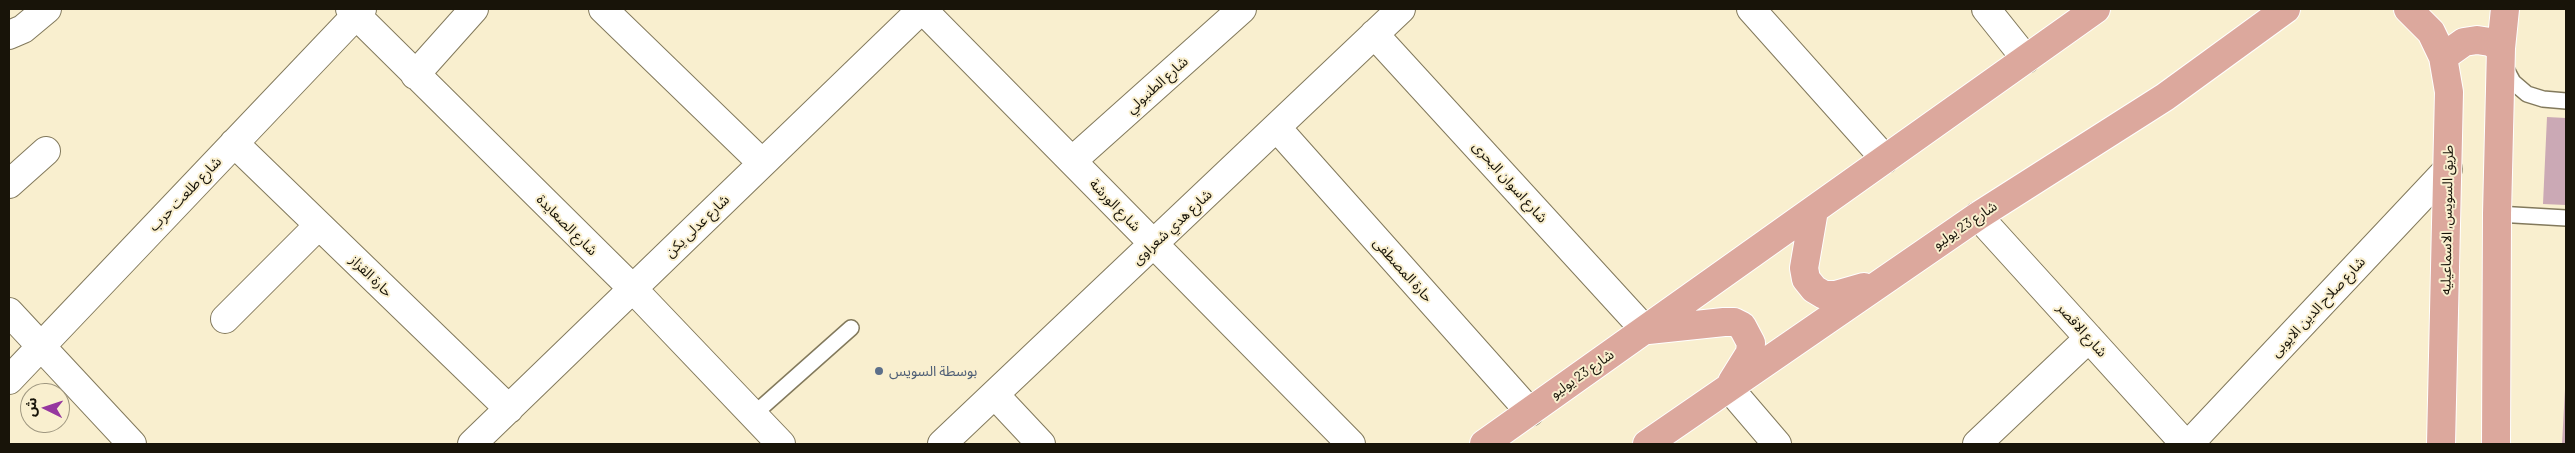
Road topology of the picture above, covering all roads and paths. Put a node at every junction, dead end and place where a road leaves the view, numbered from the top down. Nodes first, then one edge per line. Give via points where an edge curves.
1 (47, 9) edge
2 (474, 9) edge
3 (603, 9) edge
4 (922, 9) edge
5 (1242, 9) edge
6 (1401, 9) edge
7 (1751, 9) edge
8 (1986, 9) edge
9 (2096, 9) edge
10 (2286, 9) edge
11 (2408, 9) edge
12 (2506, 9) edge
13 (356, 11) edge
14 (1374, 34) junction
15 (9, 35) edge
16 (2501, 48) junction
17 (2443, 57) junction
18 (2026, 59) junction
19 (415, 75) junction
20 (2566, 101) edge
21 (1277, 128) junction
22 (234, 143) junction
23 (46, 151) dead end
24 (1884, 160) junction
25 (1072, 161) junction
26 (762, 163) junction
27 (2448, 170) junction
28 (9, 184) edge
29 (1814, 210) junction
30 (2497, 214) junction
31 (1978, 216) junction
32 (2566, 218) edge
33 (318, 226) junction
34 (1154, 245) junction
35 (1879, 284) junction
36 (633, 289) junction
37 (9, 312) edge
38 (225, 319) dead end
39 (850, 328) dead end
40 (1645, 330) junction
41 (2089, 338) junction
42 (40, 346) junction
43 (9, 380) edge
44 (1729, 388) junction
45 (995, 395) junction
46 (509, 409) junction
47 (1530, 412) junction
48 (753, 415) junction
49 (132, 444) edge
50 (472, 444) edge
51 (781, 444) edge
52 (942, 444) edge
53 (1041, 444) edge
54 (1351, 444) edge
55 (1484, 444) edge
56 (1647, 444) edge
57 (1777, 444) edge
58 (1977, 444) edge
59 (2187, 444) edge
60 (2441, 444) edge
61 (2496, 444) edge

1 - 15 street via 23,29
2 - 19 street
3 - 26 street
4 - 25 street, شارع الورشة
4 - 26 street, شارع عدلى يكن
5 - 25 street, شارع الطنبولي
6 - 14 street, شارع هدي شعراوى
7 - 24 street
8 - 18 street
9 - 18 main road, شارع 23 يوليو
10 - 31 main road, شارع 23 يوليو via 2165,97
11 - 17 main road, طريق السويس, الاسماعيليه via 2431,32
12 - 16 main road
13 - 19 street, شارع الصعايدة
13 - 22 street, شارع طلعت حرب
14 - 21 street, شارع هدي شعراوى
14 - 40 street, شارع اسوان البحرى
16 - 17 main road via 2490,42 2464,42
16 - 20 lane via 2504,66 2513,82 2526,94
16 - 30 main road
17 - 27 main road, طريق السويس, الاسماعيليه via 2449,92
18 - 24 main road, شارع 23 يوليو
19 - 36 street, شارع الصعايدة
21 - 34 street, شارع هدي شعراوى
21 - 47 street, حارة المصطفى
22 - 33 street, حارة القزاز
22 - 42 street, شارع طلعت حرب
23 - 28 street
24 - 29 main road, شارع 23 يوليو
25 - 34 street, شارع الورشة
26 - 36 street, شارع عدلى يكن
27 - 59 street, شارع صلاح الدين الايوبى
27 - 60 main road, طريق السويس, الاسماعيليه
29 - 35 main road via 1804,268 1806,279 1814,289 1824,295 1836,295
29 - 40 main road, شارع 23 يوليو
30 - 32 lane
30 - 61 main road
31 - 35 main road, شارع 23 يوليو
31 - 41 street, شارع الاقصر
33 - 38 street
33 - 46 street, حارة القزاز
34 - 45 street, شارع هدي شعراوى
34 - 54 street, شارع الورشة
35 - 44 main road, شارع 23 يوليو
36 - 46 street, شارع عدلى يكن
36 - 48 street, شارع الصعايدة
37 - 42 street
39 - 48 lane
40 - 44 main road via 1724,322 1742,326 1751,343 1750,353
40 - 47 main road, شارع 23 يوليو
41 - 58 street
41 - 59 street, شارع الاقصر
42 - 43 street, شارع طلعت حرب
42 - 49 street
44 - 56 main road, شارع 23 يوليو
44 - 57 street
45 - 52 street, شارع هدي شعراوى
45 - 53 street
46 - 50 street, شارع عدلى يكن
47 - 55 main road, شارع 23 يوليو
48 - 51 street, شارع الصعايدة

